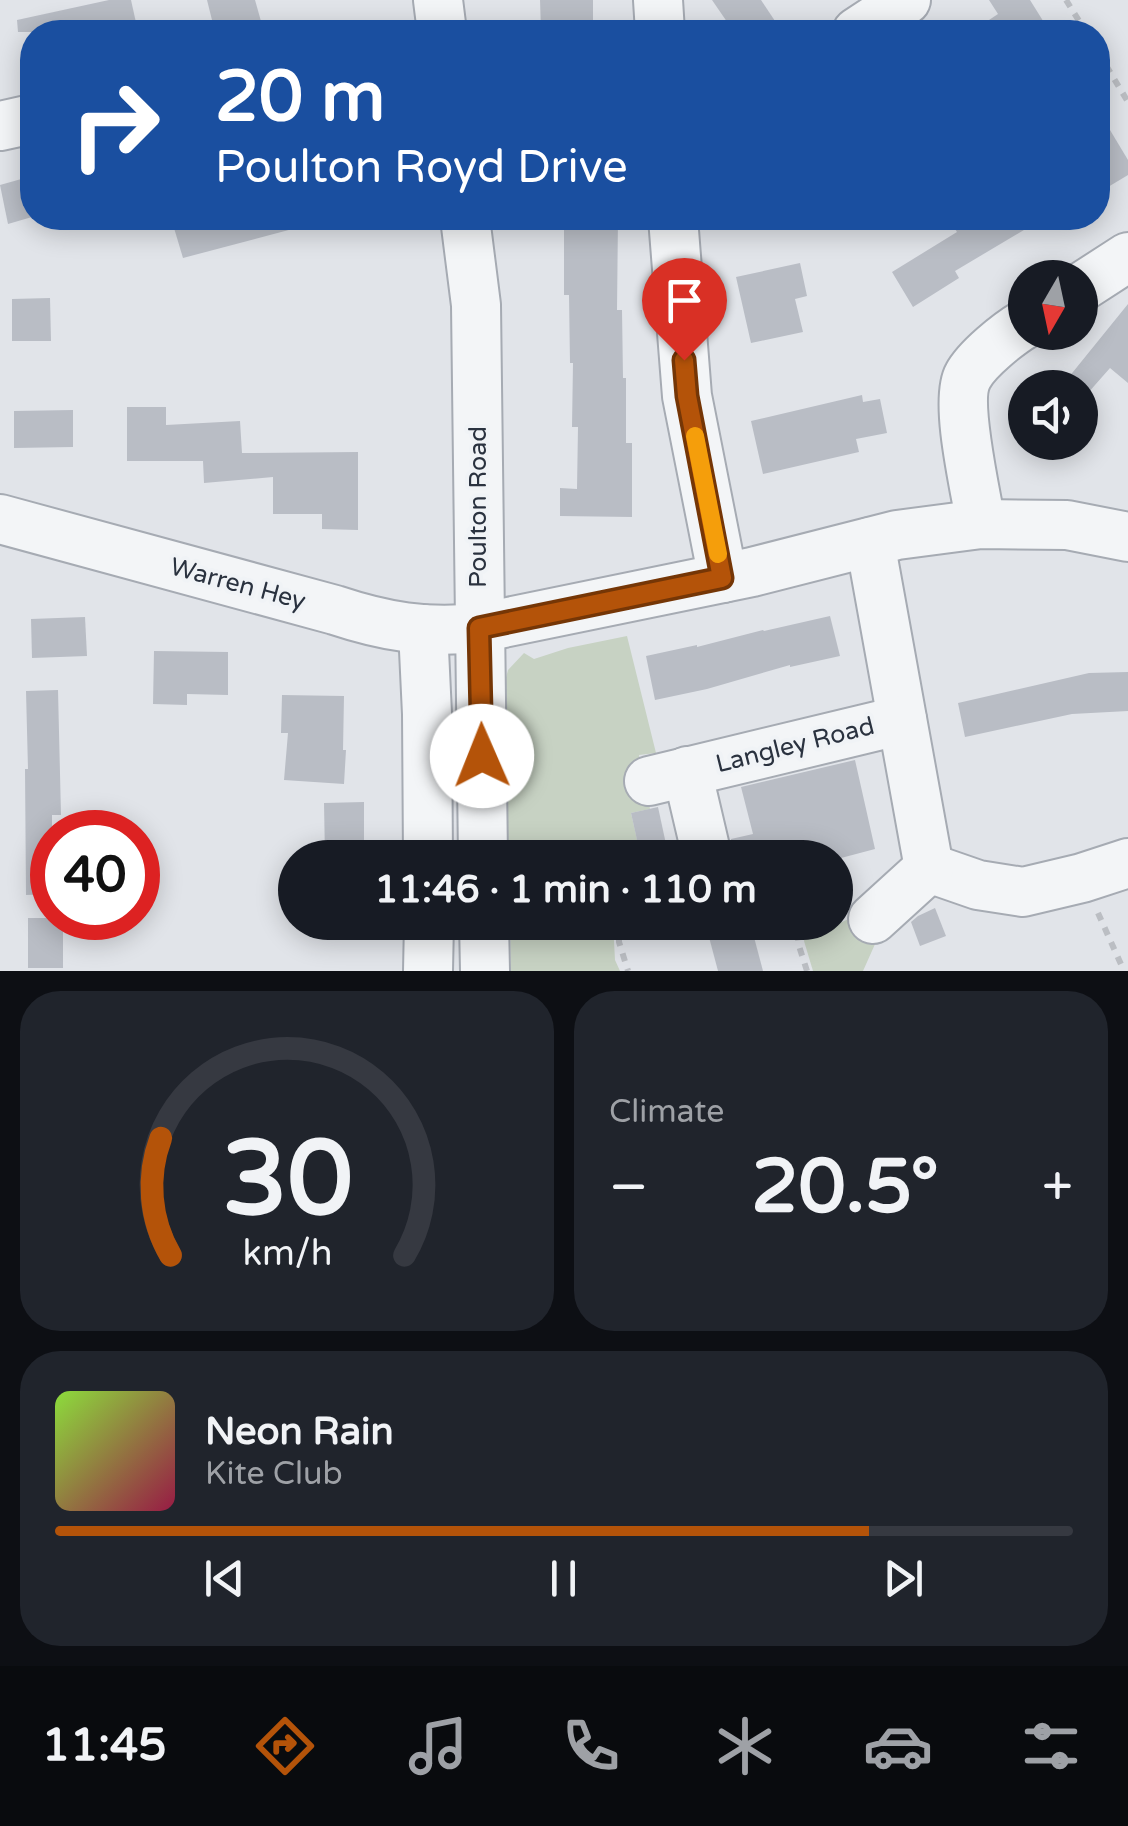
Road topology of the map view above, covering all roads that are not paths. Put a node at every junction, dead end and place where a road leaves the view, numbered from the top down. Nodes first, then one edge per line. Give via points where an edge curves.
1 (906, 0) edge
2 (875, 20) edge
3 (466, 230) edge
4 (674, 230) edge
5 (1128, 257) edge
6 (1098, 276) edge
7 (1008, 335) edge
8 (0, 519) edge
9 (981, 524) junction
10 (1128, 537) edge
11 (870, 542) junction
12 (722, 578) junction
13 (479, 628) junction
14 (423, 629) junction
15 (902, 720) junction
16 (428, 840) edge
17 (483, 840) edge
18 (700, 840) edge
19 (1128, 863) edge
20 (929, 868) junction
21 (872, 918) dead end
22 (429, 940) edge
23 (484, 940) edge
24 (428, 971) edge
25 (485, 971) edge

1 - 2 street
3 - 13 street, Poulton Road via 476,306
4 - 12 street via 687,396
5 - 6 street
7 - 9 street via 966,378 963,422
8 - 14 street, Warren Hey via 374,624
9 - 10 street, Warren Hey via 1067,525
9 - 11 street, Warren Hey
11 - 12 street, Warren Hey
11 - 15 street, Langley Road
12 - 13 street, Warren Hey
13 - 14 street, Warren Hey
13 - 17 street, Poulton Road
14 - 16 street
15 - 18 street, Langley Road via 668,776
15 - 20 street, Langley Road
19 - 20 street via 1023,892
20 - 21 street
22 - 24 street
23 - 25 street

